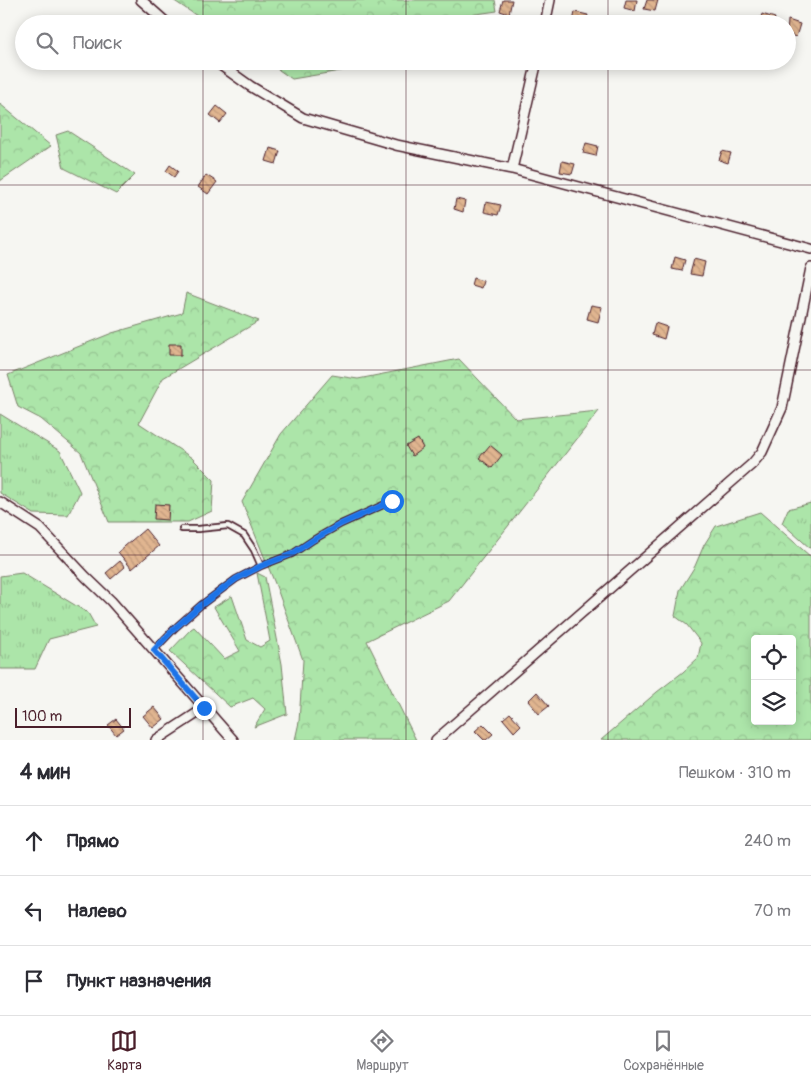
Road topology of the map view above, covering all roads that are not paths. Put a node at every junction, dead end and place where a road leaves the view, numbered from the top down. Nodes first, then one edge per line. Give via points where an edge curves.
1 (141, 0) edge
2 (550, 0) edge
3 (158, 15) edge
4 (547, 15) edge
5 (228, 70) edge
6 (534, 70) edge
7 (512, 168) junction
8 (811, 250) edge
9 (811, 268) edge
10 (392, 501) dead end
11 (0, 502) edge
12 (182, 529) dead end
13 (261, 566) junction
14 (154, 650) junction
15 (204, 708) junction
16 (156, 740) edge
17 (233, 740) edge
18 (436, 740) edge

1 - 3 street
2 - 4 street
5 - 7 street via 303,118 396,145
6 - 7 street
7 - 8 street
9 - 18 street via 782,408 762,452
10 - 13 lane via 341,524 292,554
11 - 14 street via 40,528
12 - 13 lane via 228,526 244,536
13 - 14 lane via 236,579 201,605
14 - 15 street
15 - 16 street
15 - 17 street

